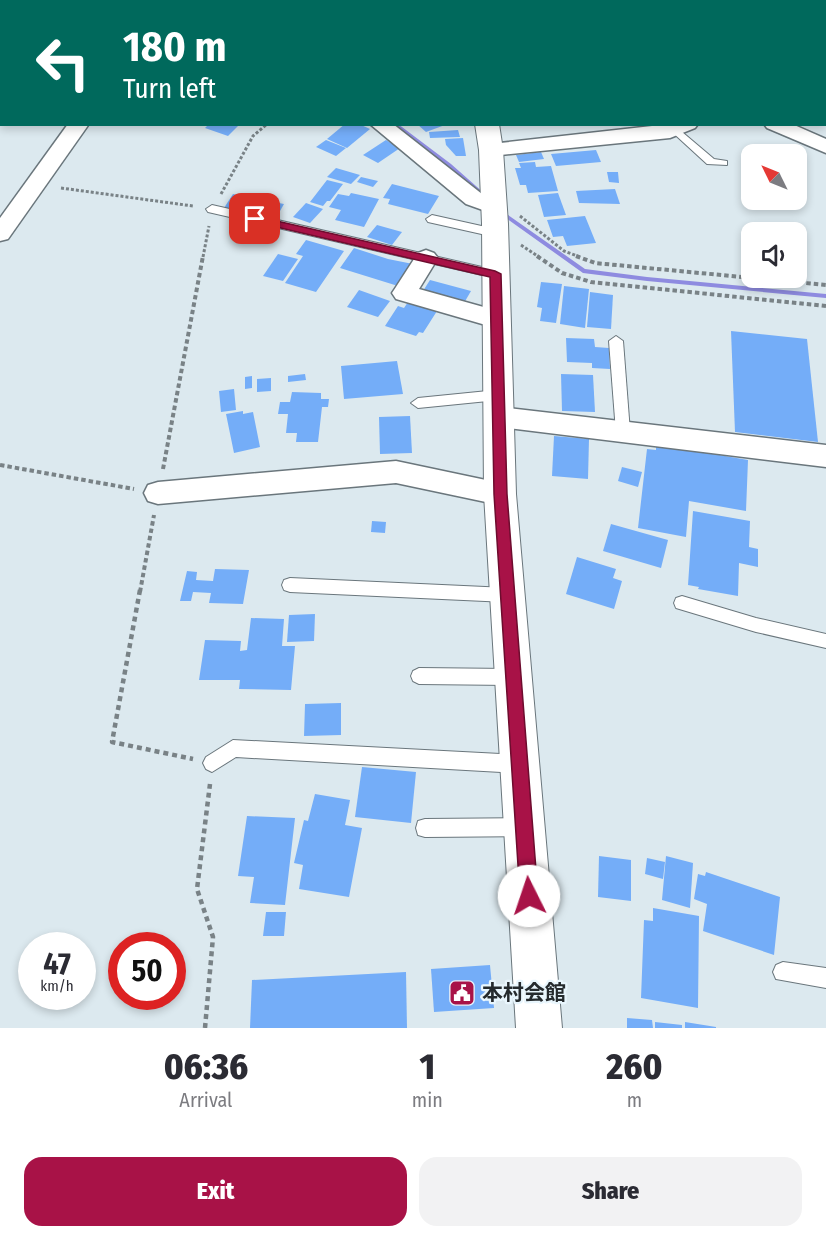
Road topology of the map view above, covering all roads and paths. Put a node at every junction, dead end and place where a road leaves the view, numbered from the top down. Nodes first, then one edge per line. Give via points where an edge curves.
1 (78, 126) edge
2 (265, 126) edge
3 (383, 126) edge
4 (487, 126) edge
5 (779, 126) edge
6 (682, 127) edge
7 (826, 147) edge
8 (491, 150) junction
9 (723, 163) dead end
10 (36, 184) junction
11 (212, 209) junction
12 (494, 211) junction
13 (432, 219) dead end
14 (0, 234) edge
15 (426, 258) junction
16 (495, 274) junction
17 (826, 285) edge
18 (826, 306) edge
19 (496, 319) junction
20 (616, 341) dead end
21 (418, 403) dead end
22 (499, 406) junction
23 (623, 432) junction
24 (826, 456) edge
25 (0, 465) edge
26 (158, 493) junction
27 (500, 494) junction
28 (290, 585) dead end
29 (507, 595) junction
30 (682, 603) dead end
31 (826, 641) edge
32 (419, 676) dead end
33 (513, 677) junction
34 (212, 763) junction
35 (519, 764) junction
36 (524, 827) junction
37 (424, 828) dead end
38 (783, 972) dead end
39 (826, 978) edge
40 (205, 1028) edge
41 (539, 1028) edge

1 - 10 street
2 - 11 path via 253,136
3 - 12 street
4 - 8 main road
5 - 7 street
6 - 8 street
6 - 9 lane via 711,162
8 - 12 main road
10 - 11 path
10 - 14 street
11 - 15 lane
11 - 26 path
12 - 13 lane
12 - 16 main road
12 - 17 path via 564,251 596,263
12 - 18 path via 534,256 562,273 591,282
15 - 16 lane
15 - 19 street via 404,293
16 - 19 main road
19 - 22 main road
20 - 23 lane
21 - 22 lane
22 - 23 street
22 - 27 main road
23 - 24 street
25 - 26 path
26 - 27 street via 396,472
26 - 34 path via 112,742
27 - 29 main road
28 - 29 lane
29 - 33 main road
30 - 31 lane
32 - 33 lane
33 - 35 main road
34 - 35 lane via 233,748
34 - 40 path via 196,889 213,938
35 - 36 main road
36 - 37 lane
36 - 41 main road
38 - 39 lane

